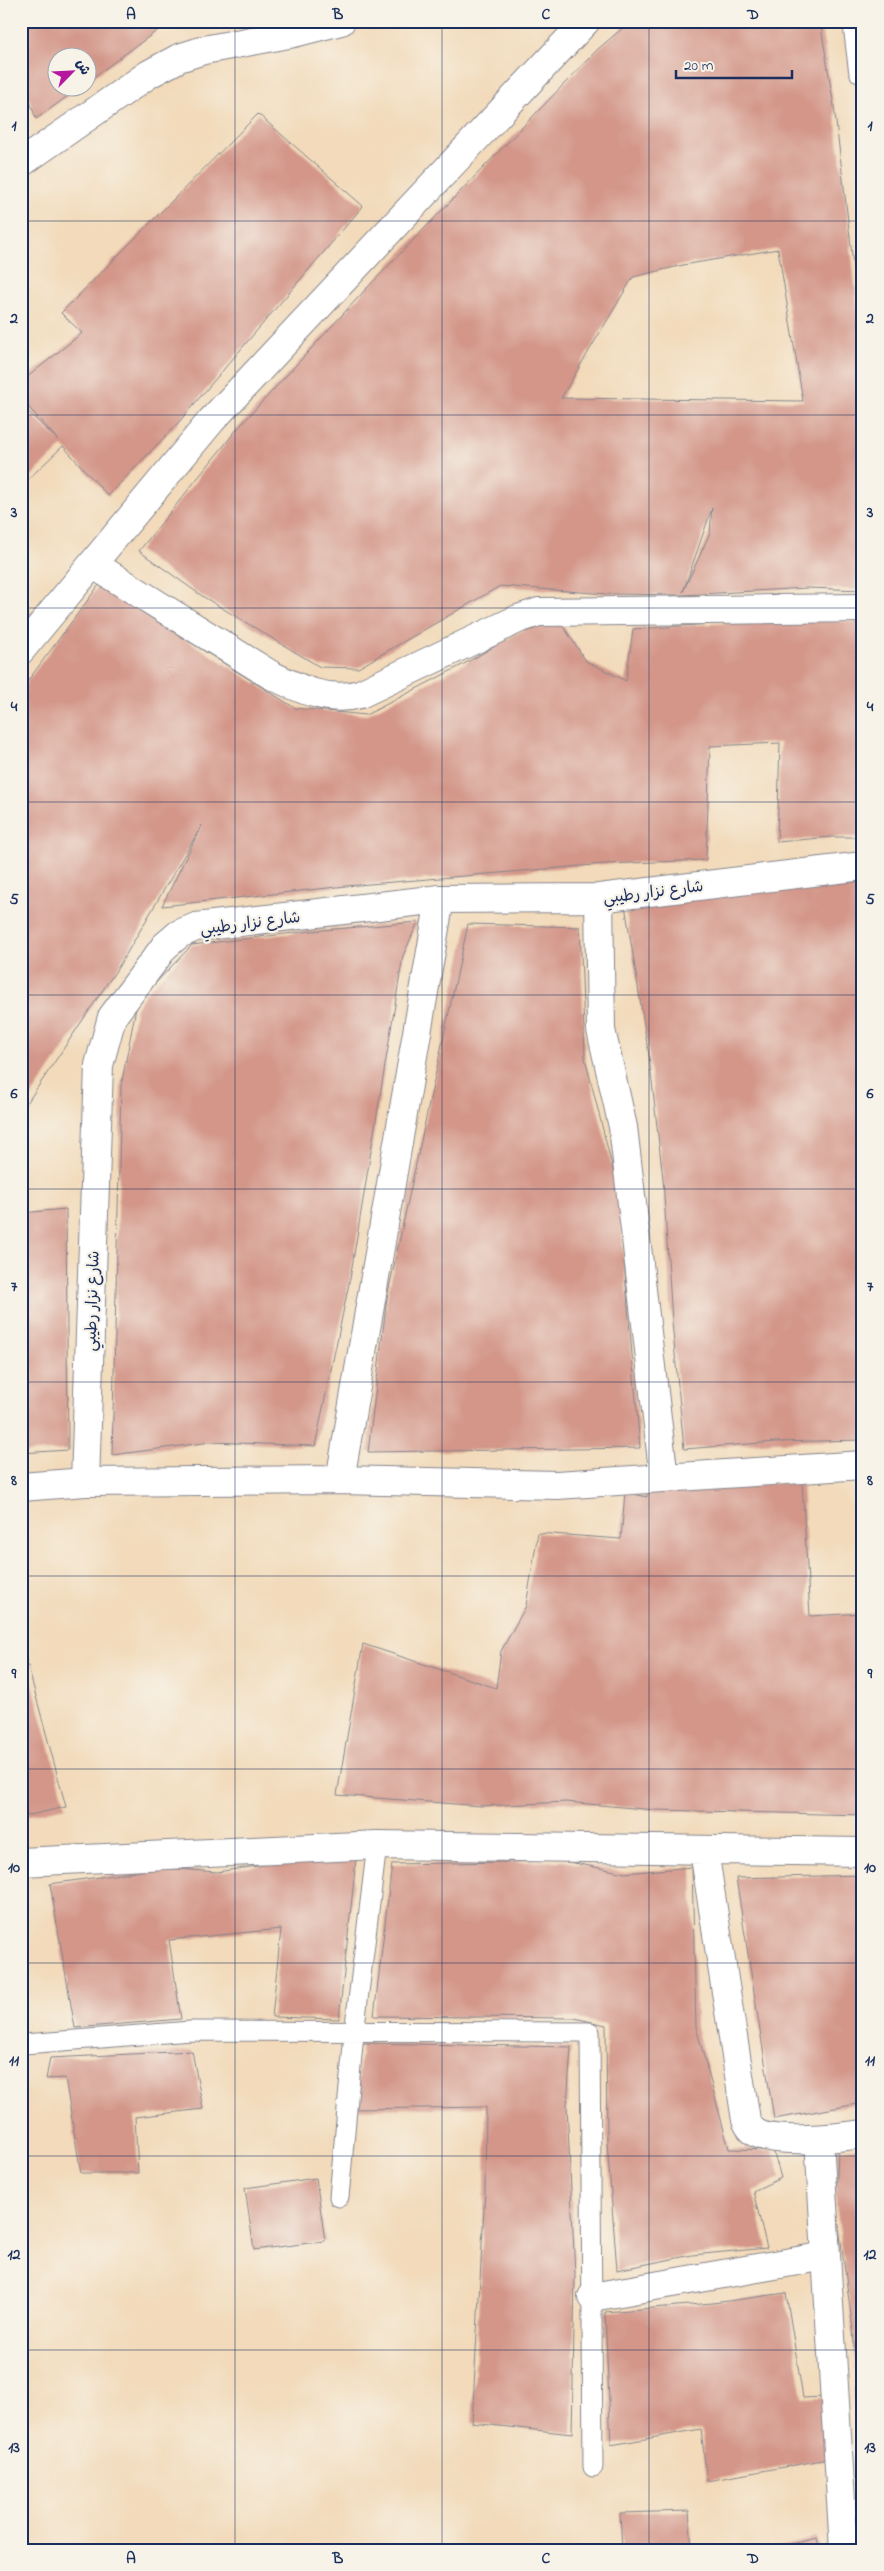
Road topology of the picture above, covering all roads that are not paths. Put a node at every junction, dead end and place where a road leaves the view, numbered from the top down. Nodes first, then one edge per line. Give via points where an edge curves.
1 (341, 21) edge
2 (586, 21) edge
3 (857, 21) edge
4 (292, 27) edge
5 (863, 70) edge
6 (21, 163) edge
7 (94, 565) junction
8 (863, 608) edge
9 (25, 638) edge
10 (863, 866) edge
11 (599, 898) junction
12 (440, 899) junction
13 (863, 1465) edge
14 (664, 1478) junction
15 (340, 1480) junction
16 (86, 1482) junction
17 (21, 1487) edge
18 (377, 1845) junction
19 (704, 1851) junction
20 (863, 1852) edge
21 (21, 1862) edge
22 (354, 2032) junction
23 (24, 2044) dead end
24 (863, 2134) edge
25 (818, 2140) junction
26 (339, 2196) dead end
27 (826, 2256) junction
28 (592, 2297) junction
29 (593, 2467) dead end
30 (844, 2550) edge

1 - 4 street
2 - 7 street via 211,421
3 - 5 street
4 - 6 street via 179,58 149,74
7 - 8 street via 271,675 325,697 360,694 539,612
7 - 9 street
10 - 11 street, شارع نزار رطيبي
11 - 12 street, شارع نزار رطيبي
11 - 14 street via 600,1030 622,1127
12 - 15 street
12 - 16 street, شارع نزار رطيبي via 196,927 179,934 165,946 112,1017 99,1064
13 - 14 street
14 - 15 street via 557,1485
15 - 16 street
16 - 17 street
18 - 19 street
18 - 21 street
18 - 22 lane
19 - 20 street
19 - 25 street via 746,2120 756,2133 765,2136
22 - 23 lane via 191,2032
22 - 26 lane
22 - 28 lane via 590,2032
24 - 25 street
25 - 27 street
27 - 28 street
27 - 30 street
28 - 29 lane

